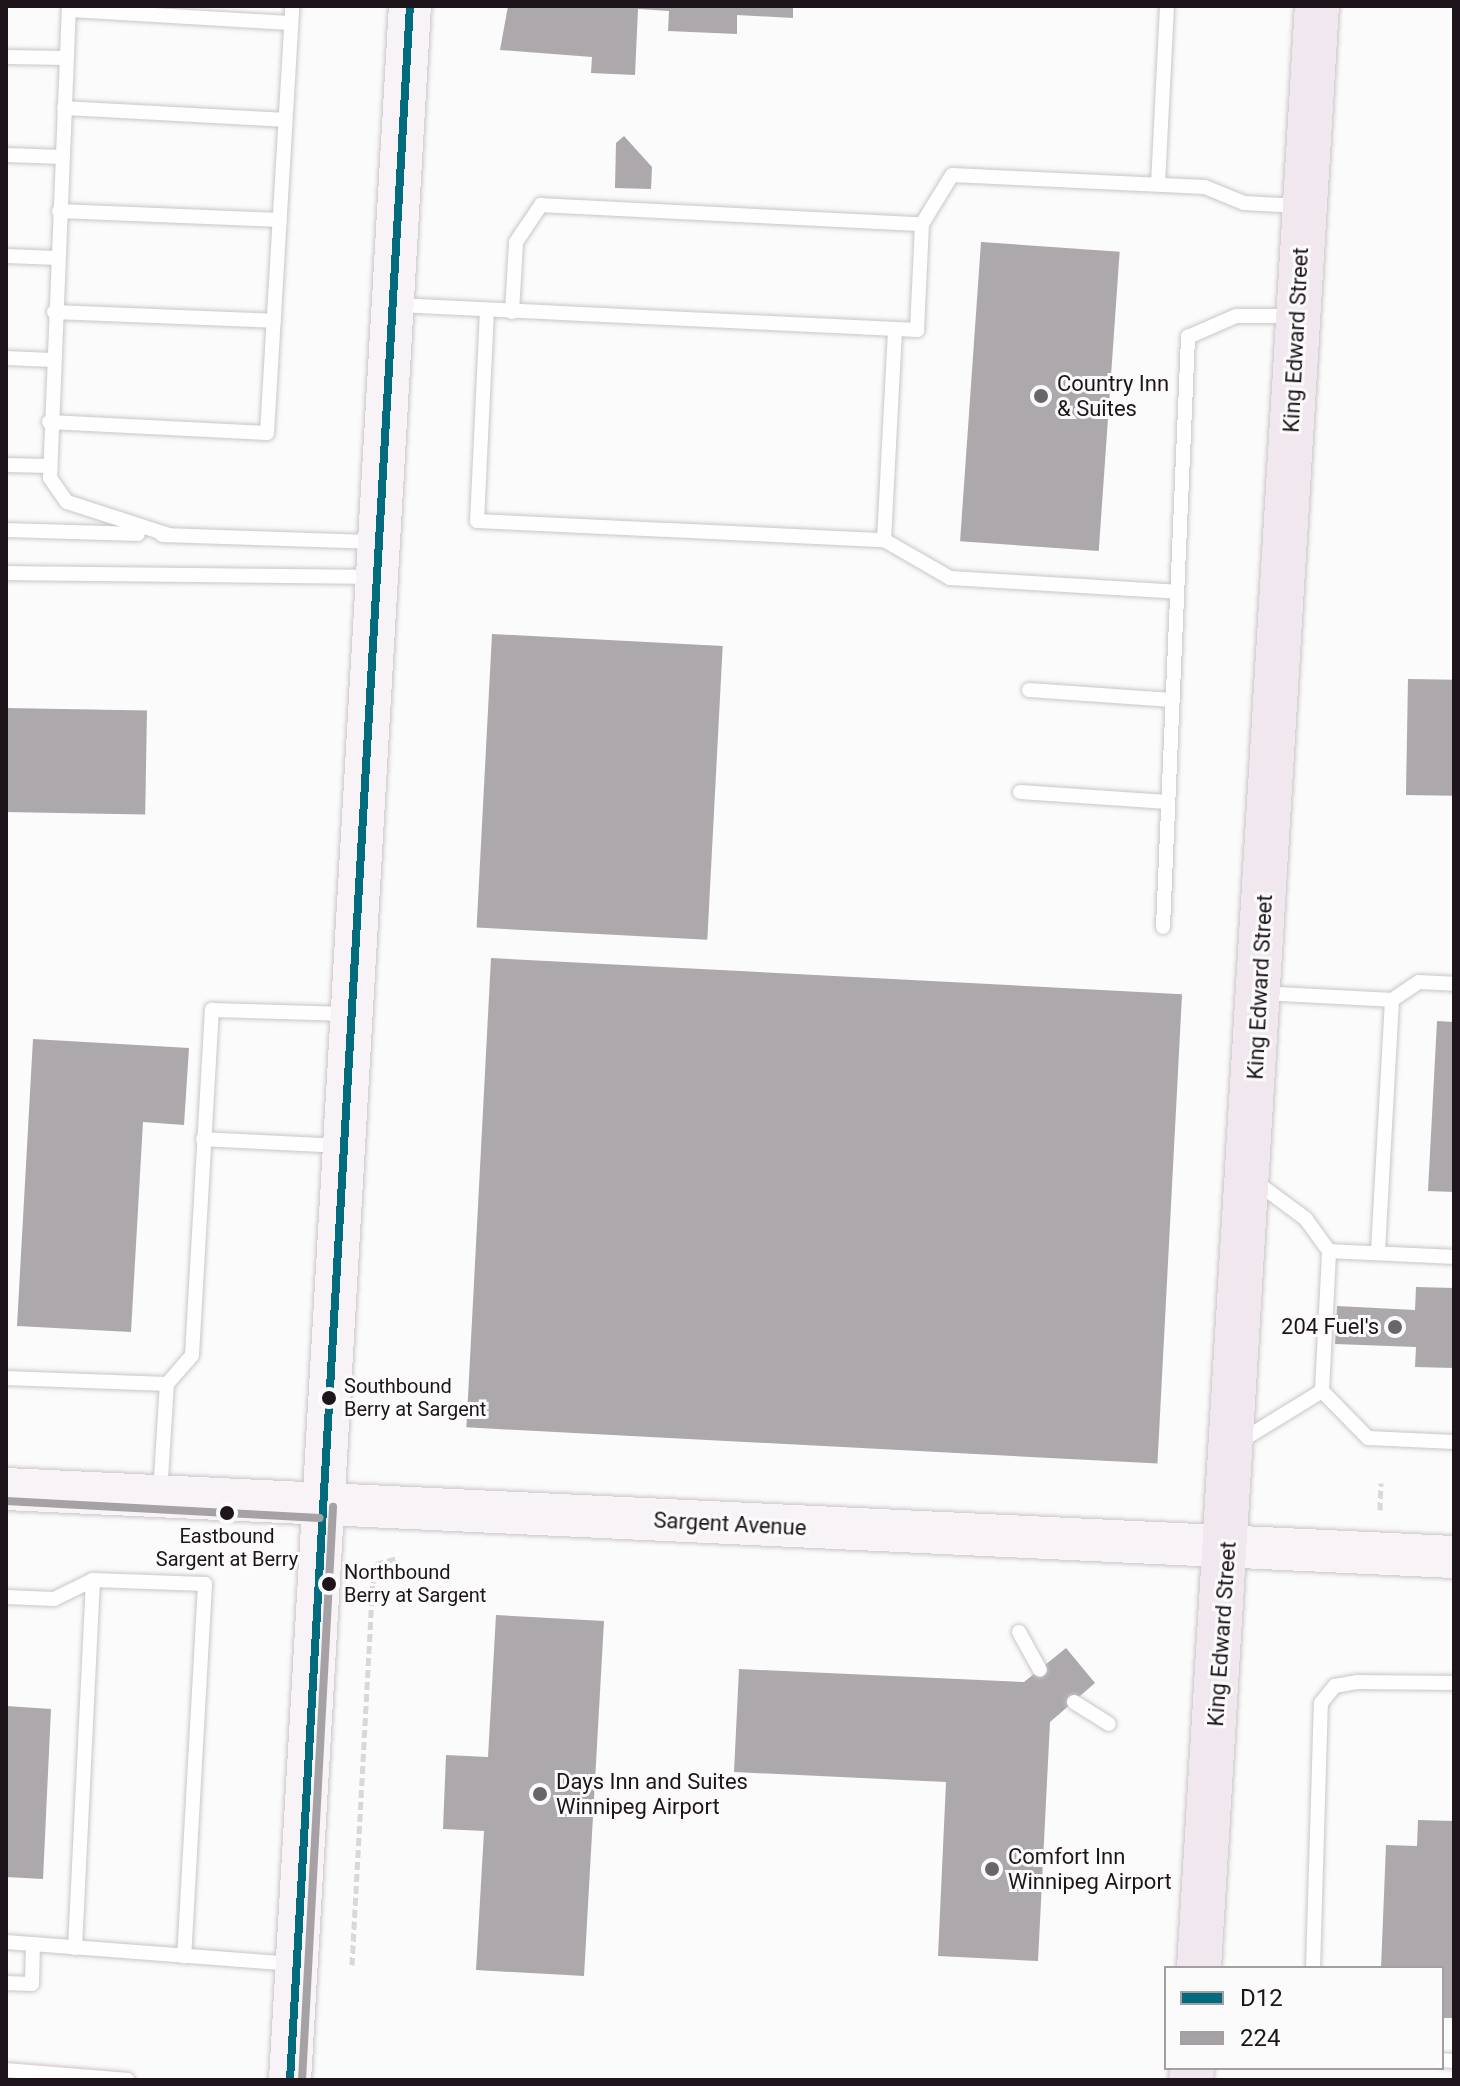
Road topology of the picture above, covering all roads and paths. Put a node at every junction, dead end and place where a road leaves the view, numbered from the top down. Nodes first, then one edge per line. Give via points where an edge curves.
1 (292, 6) edge
2 (410, 6) edge
3 (1167, 6) edge
4 (1317, 6) edge
5 (69, 8) edge
6 (291, 23) junction
7 (6, 57) edge
8 (66, 58) junction
9 (64, 108) junction
10 (285, 120) junction
11 (6, 155) edge
12 (62, 157) junction
13 (1158, 184) junction
14 (1304, 206) junction
15 (59, 211) junction
16 (280, 220) junction
17 (922, 224) junction
18 (6, 256) edge
19 (57, 258) junction
20 (392, 305) junction
21 (487, 310) junction
22 (54, 312) junction
23 (512, 312) junction
24 (1298, 316) junction
25 (274, 321) junction
26 (895, 329) junction
27 (6, 358) edge
28 (52, 360) junction
29 (49, 422) junction
30 (6, 465) edge
31 (49, 466) junction
32 (6, 530) edge
33 (169, 535) junction
34 (884, 540) junction
35 (377, 560) junction
36 (6, 573) edge
37 (1177, 592) junction
38 (1029, 690) dead end
39 (1172, 700) junction
40 (1020, 792) dead end
41 (1168, 802) junction
42 (1163, 927) dead end
43 (1454, 984) edge
44 (1260, 993) junction
45 (1392, 1000) junction
46 (349, 1014) junction
47 (203, 1139) junction
48 (340, 1147) junction
49 (1249, 1177) junction
50 (1329, 1251) junction
51 (1378, 1253) junction
52 (1454, 1257) edge
53 (6, 1378) edge
54 (167, 1384) junction
55 (1322, 1391) junction
56 (1454, 1442) edge
57 (1233, 1446) junction
58 (1381, 1483) dead end
59 (6, 1489) edge
60 (160, 1495) junction
61 (321, 1506) junction
62 (1380, 1510) dead end
63 (1228, 1546) junction
64 (1454, 1557) edge
65 (399, 1558) dead end
66 (93, 1580) junction
67 (6, 1597) edge
68 (1019, 1632) dead end
69 (1040, 1670) dead end
70 (1454, 1683) edge
71 (1074, 1702) dead end
72 (1109, 1724) dead end
73 (6, 1942) edge
74 (33, 1944) junction
75 (75, 1948) junction
76 (184, 1956) junction
77 (294, 1964) junction
78 (352, 1965) dead end
79 (1199, 1966) edge
80 (1313, 1966) edge
81 (6, 1983) edge
82 (6, 2070) edge
83 (128, 2080) edge
84 (290, 2080) edge

1 - 6 lane
2 - 20 street
3 - 13 lane
4 - 14 main road, King Edward Street
5 - 6 lane
5 - 8 lane
6 - 10 lane
7 - 8 lane
8 - 9 lane
9 - 10 lane
9 - 12 lane
10 - 16 lane
11 - 12 lane
12 - 15 lane
13 - 14 lane via 1205,187 1244,203
13 - 17 lane via 952,175
14 - 24 main road, King Edward Street
15 - 16 lane
15 - 19 lane
16 - 25 lane
17 - 23 lane via 541,205 516,242
17 - 26 lane via 917,330
18 - 19 lane
19 - 22 lane
20 - 21 lane
20 - 35 street
21 - 23 lane
21 - 34 lane via 477,521
22 - 25 lane
22 - 28 lane
23 - 26 lane
24 - 37 lane via 1236,316 1188,337
24 - 44 main road, King Edward Street
25 - 29 lane via 267,433
26 - 34 lane
27 - 28 lane
28 - 29 lane
29 - 31 lane
30 - 31 lane
31 - 33 lane via 67,502
32 - 33 lane
33 - 35 lane
34 - 37 lane via 950,578
35 - 36 lane
35 - 46 street
37 - 39 lane
38 - 39 lane
39 - 41 lane
40 - 41 lane
41 - 42 lane
43 - 45 lane via 1419,982
44 - 45 lane
44 - 49 main road, King Edward Street
45 - 51 lane
46 - 47 lane via 212,1010
46 - 48 street
47 - 48 lane
47 - 54 lane via 192,1355
48 - 61 street
49 - 50 lane via 1306,1219
49 - 57 main road, King Edward Street
50 - 51 lane
50 - 55 lane
51 - 52 lane
53 - 54 lane
54 - 60 lane
55 - 56 lane via 1368,1438
55 - 57 lane
57 - 63 main road, King Edward Street
58 - 62 path
59 - 60 street, Sargent Avenue
60 - 61 street, Sargent Avenue
61 - 63 street, Sargent Avenue
61 - 77 street
63 - 64 street, Sargent Avenue
63 - 79 main road, King Edward Street
65 - 78 path via 376,1564 373,1583
66 - 67 lane via 54,1599
66 - 75 lane
66 - 76 lane via 205,1584
68 - 69 lane
70 - 80 lane via 1357,1682 1335,1686 1321,1703
71 - 72 lane
73 - 74 lane
74 - 75 lane
74 - 81 lane via 32,1984
75 - 76 lane
76 - 77 lane
77 - 84 street
82 - 83 lane

